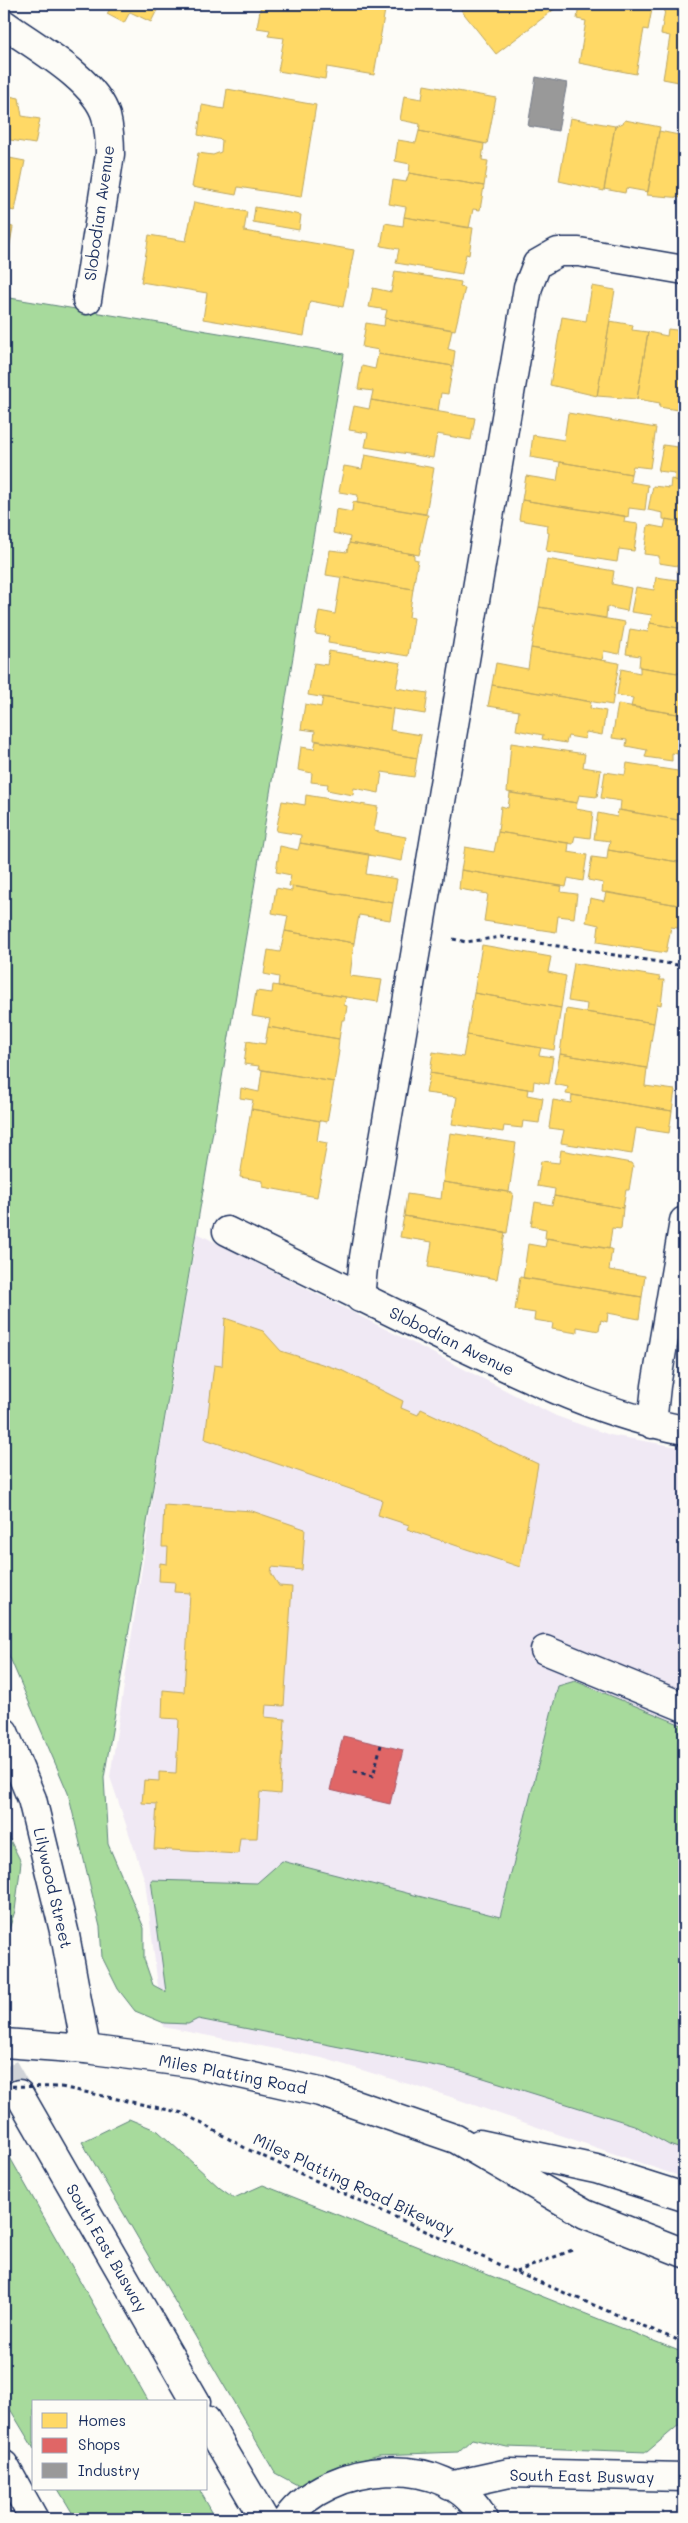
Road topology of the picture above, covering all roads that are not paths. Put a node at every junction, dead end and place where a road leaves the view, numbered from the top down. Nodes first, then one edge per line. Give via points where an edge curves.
1 (4, 24) edge
2 (684, 270) edge
3 (88, 300) dead end
4 (684, 1221) edge
5 (227, 1232) dead end
6 (360, 1298) junction
7 (652, 1424) junction
8 (684, 1430) edge
9 (546, 1650) dead end
10 (684, 1707) edge
11 (4, 1732) edge
12 (4, 2043) edge
13 (86, 2049) junction
14 (11, 2090) tunnel mouth
15 (456, 2139) junction
16 (684, 2197) edge
17 (684, 2254) edge
18 (195, 2400) edge
19 (208, 2423) edge
20 (4, 2465) edge
21 (684, 2477) edge
22 (450, 2486) junction
23 (34, 2519) edge
24 (264, 2519) edge
25 (287, 2519) edge
26 (484, 2519) edge

1 - 3 main road, Slobodian Avenue via 74,74 95,96 105,114 110,154
2 - 6 main road via 579,252 558,252 538,264 528,287 364,1257
4 - 7 main road
5 - 6 main road, Slobodian Avenue
6 - 7 main road, Slobodian Avenue via 527,1377 597,1406
7 - 8 main road, Slobodian Avenue
9 - 10 main road
11 - 13 main road, Lilywood Street via 32,1799 65,1935
12 - 13 main road, Miles Platting Road
13 - 15 main road, Miles Platting Road via 191,2063 320,2092
14 - 18 main road, South East Busway
15 - 16 main road, Miles Platting Road via 596,2168
15 - 17 main road, Miles Platting Road via 585,2214
19 - 24 main road
20 - 23 main road
21 - 22 main road, South East Busway via 509,2473
22 - 25 main road via 430,2476 400,2471 378,2472 325,2488 305,2500
22 - 26 main road via 468,2499

